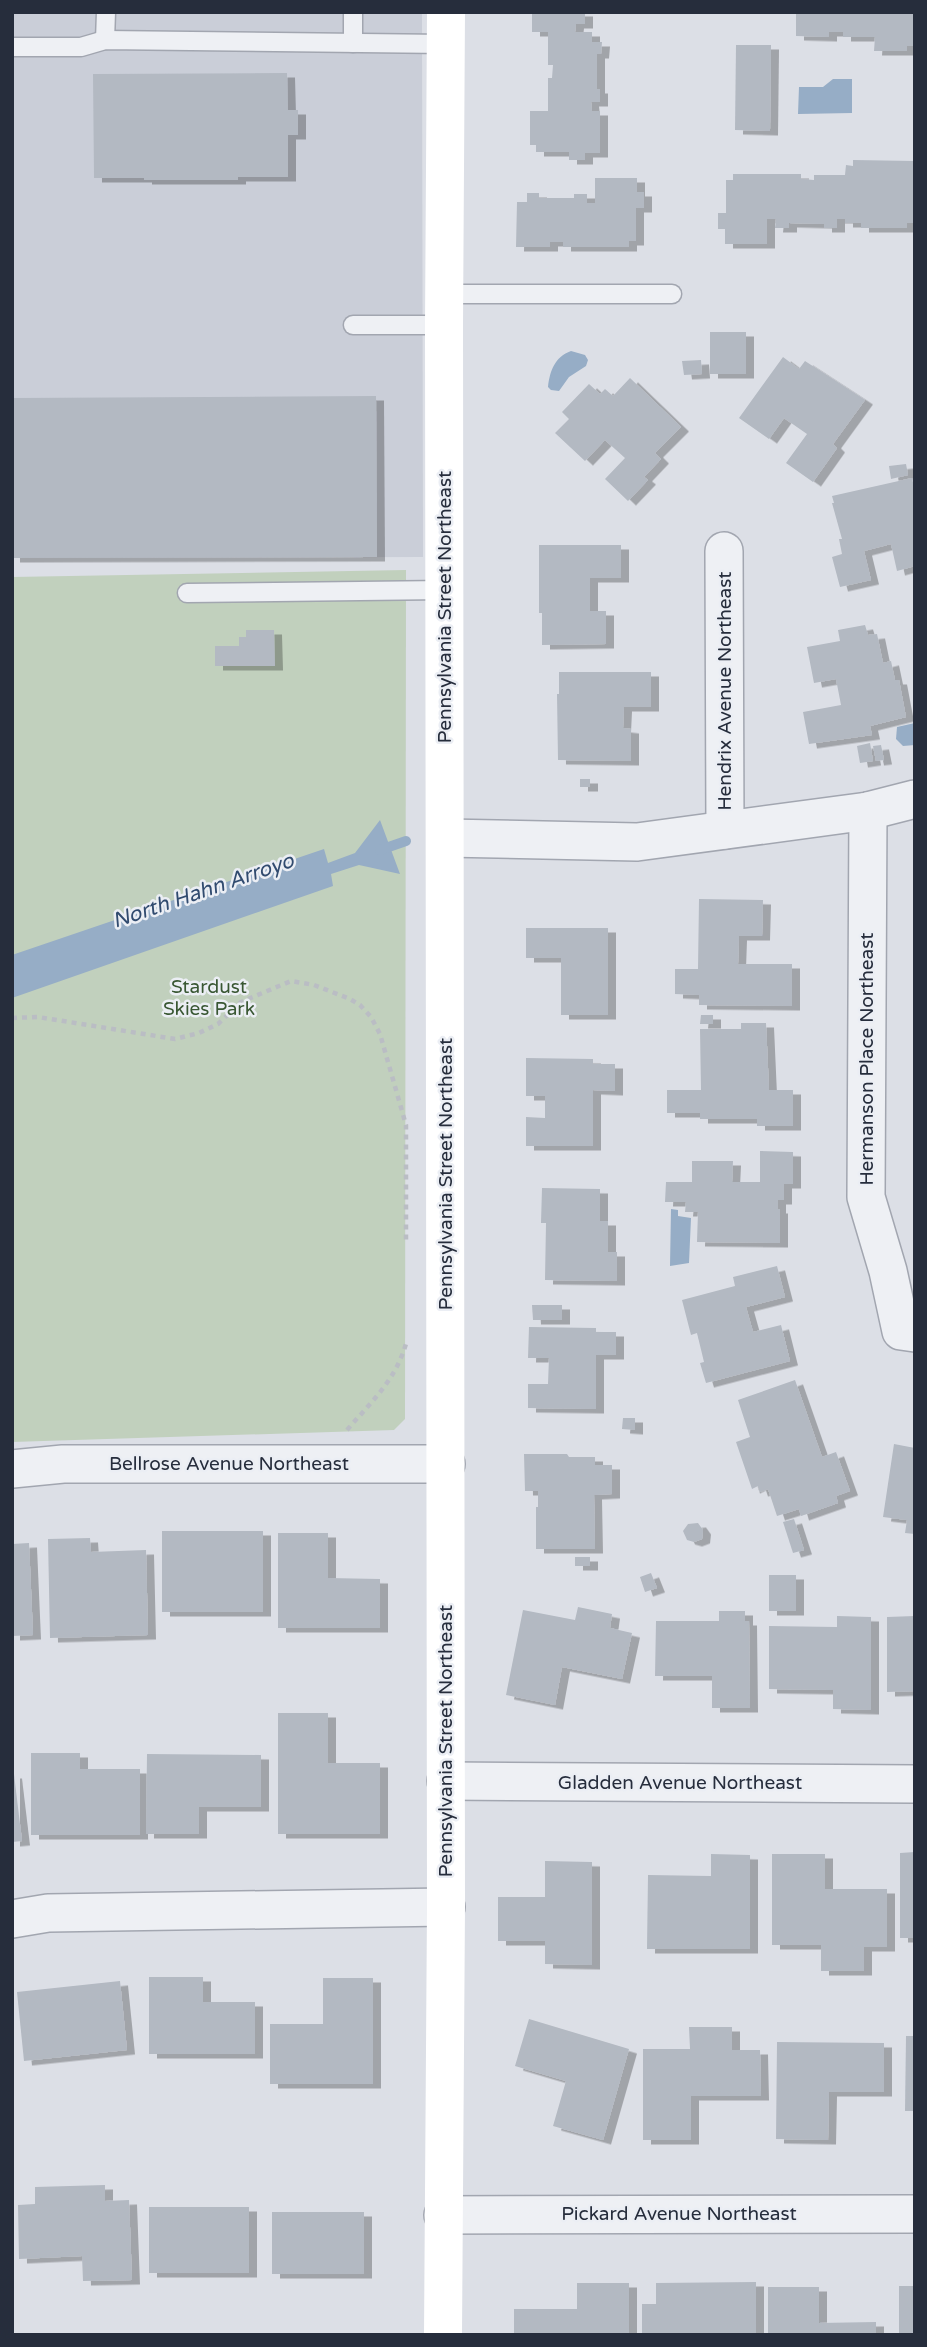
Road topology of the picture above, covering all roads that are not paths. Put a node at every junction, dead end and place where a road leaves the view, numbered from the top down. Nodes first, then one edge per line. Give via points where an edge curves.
1 (106, 12) edge
2 (353, 12) edge
3 (446, 28) edge
4 (105, 40) junction
5 (353, 43) junction
6 (12, 47) edge
7 (672, 294) dead end
8 (444, 309) junction
9 (353, 325) dead end
10 (724, 551) dead end
11 (445, 590) junction
12 (187, 593) dead end
13 (915, 799) edge
14 (868, 811) junction
15 (725, 830) junction
16 (446, 838) junction
17 (915, 1333) edge
18 (446, 1464) junction
19 (12, 1469) edge
20 (446, 1781) junction
21 (915, 1784) edge
22 (446, 1907) junction
23 (12, 1919) edge
24 (915, 2214) edge
25 (443, 2215) junction
26 (443, 2335) edge

1 - 4 lane
2 - 5 lane
3 - 5 lane
3 - 8 street, Pennsylvania Street Northeast
4 - 5 lane
4 - 6 lane via 81,47
7 - 8 lane
8 - 9 lane
8 - 11 street, Pennsylvania Street Northeast
10 - 15 street, Hendrix Avenue Northeast
11 - 12 lane
11 - 16 street, Pennsylvania Street Northeast
13 - 14 street, Hendrix Avenue Northeast
14 - 15 street, Hendrix Avenue Northeast
14 - 17 street, Hermanson Place Northeast via 866,1197 901,1331
15 - 16 street, Hendrix Avenue Northeast via 637,842
16 - 18 street, Pennsylvania Street Northeast
18 - 19 street, Bellrose Avenue Northeast via 63,1464
18 - 20 street, Pennsylvania Street Northeast
20 - 21 street, Gladden Avenue Northeast
20 - 22 street, Pennsylvania Street Northeast
22 - 23 street via 48,1913
22 - 25 street, Pennsylvania Street Northeast
24 - 25 street, Pickard Avenue Northeast
25 - 26 street, Pennsylvania Street Northeast

